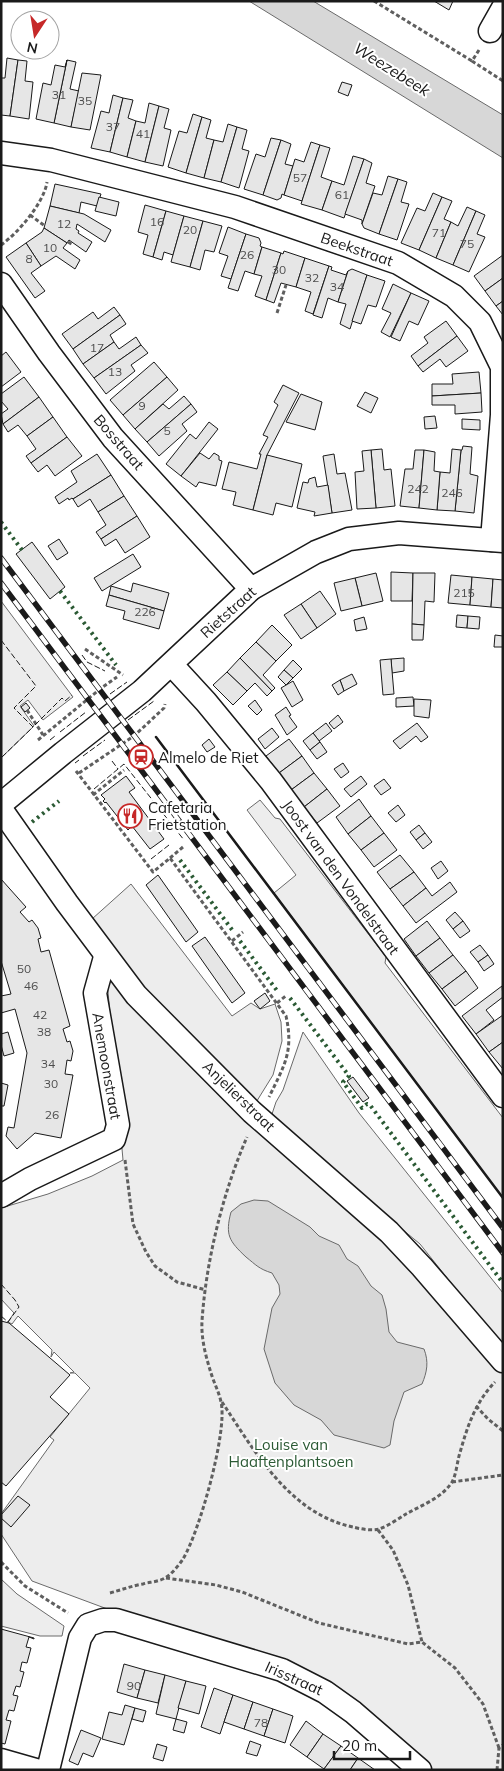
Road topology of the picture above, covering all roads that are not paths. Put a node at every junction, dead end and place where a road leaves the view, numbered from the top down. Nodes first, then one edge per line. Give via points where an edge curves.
1 (503, 8) edge
2 (490, 31) road end
3 (1, 153) edge
4 (1, 284) edge
5 (498, 540) edge
6 (251, 589) junction
7 (172, 665) junction
8 (1, 804) edge
9 (1, 809) edge
10 (106, 957) junction
11 (503, 1096) edge
12 (1, 1196) edge
13 (503, 1361) edge
14 (1, 1760) edge
15 (36, 1770) edge
16 (48, 1770) edge
17 (420, 1770) edge

1 - 2 street
3 - 5 street, Beekstraat via 51,160 235,207 398,263 454,296 480,322 502,368
4 - 6 street, Bosstraat via 113,438
5 - 6 street, Rietstraat via 400,533 348,540 316,552
6 - 7 street, Rietstraat
7 - 8 street, Rietstraat
7 - 11 street, Joost van den Vondelstraat via 271,781
9 - 10 street, Anjelierstraat
10 - 12 street, Anemoonstraat via 95,993 118,1125 114,1139
10 - 13 street, Anjelierstraat via 136,995 252,1112 389,1232
14 - 15 street
16 - 17 street, Irisstraat via 80,1638 88,1624 116,1620 282,1670 325,1692 353,1712

